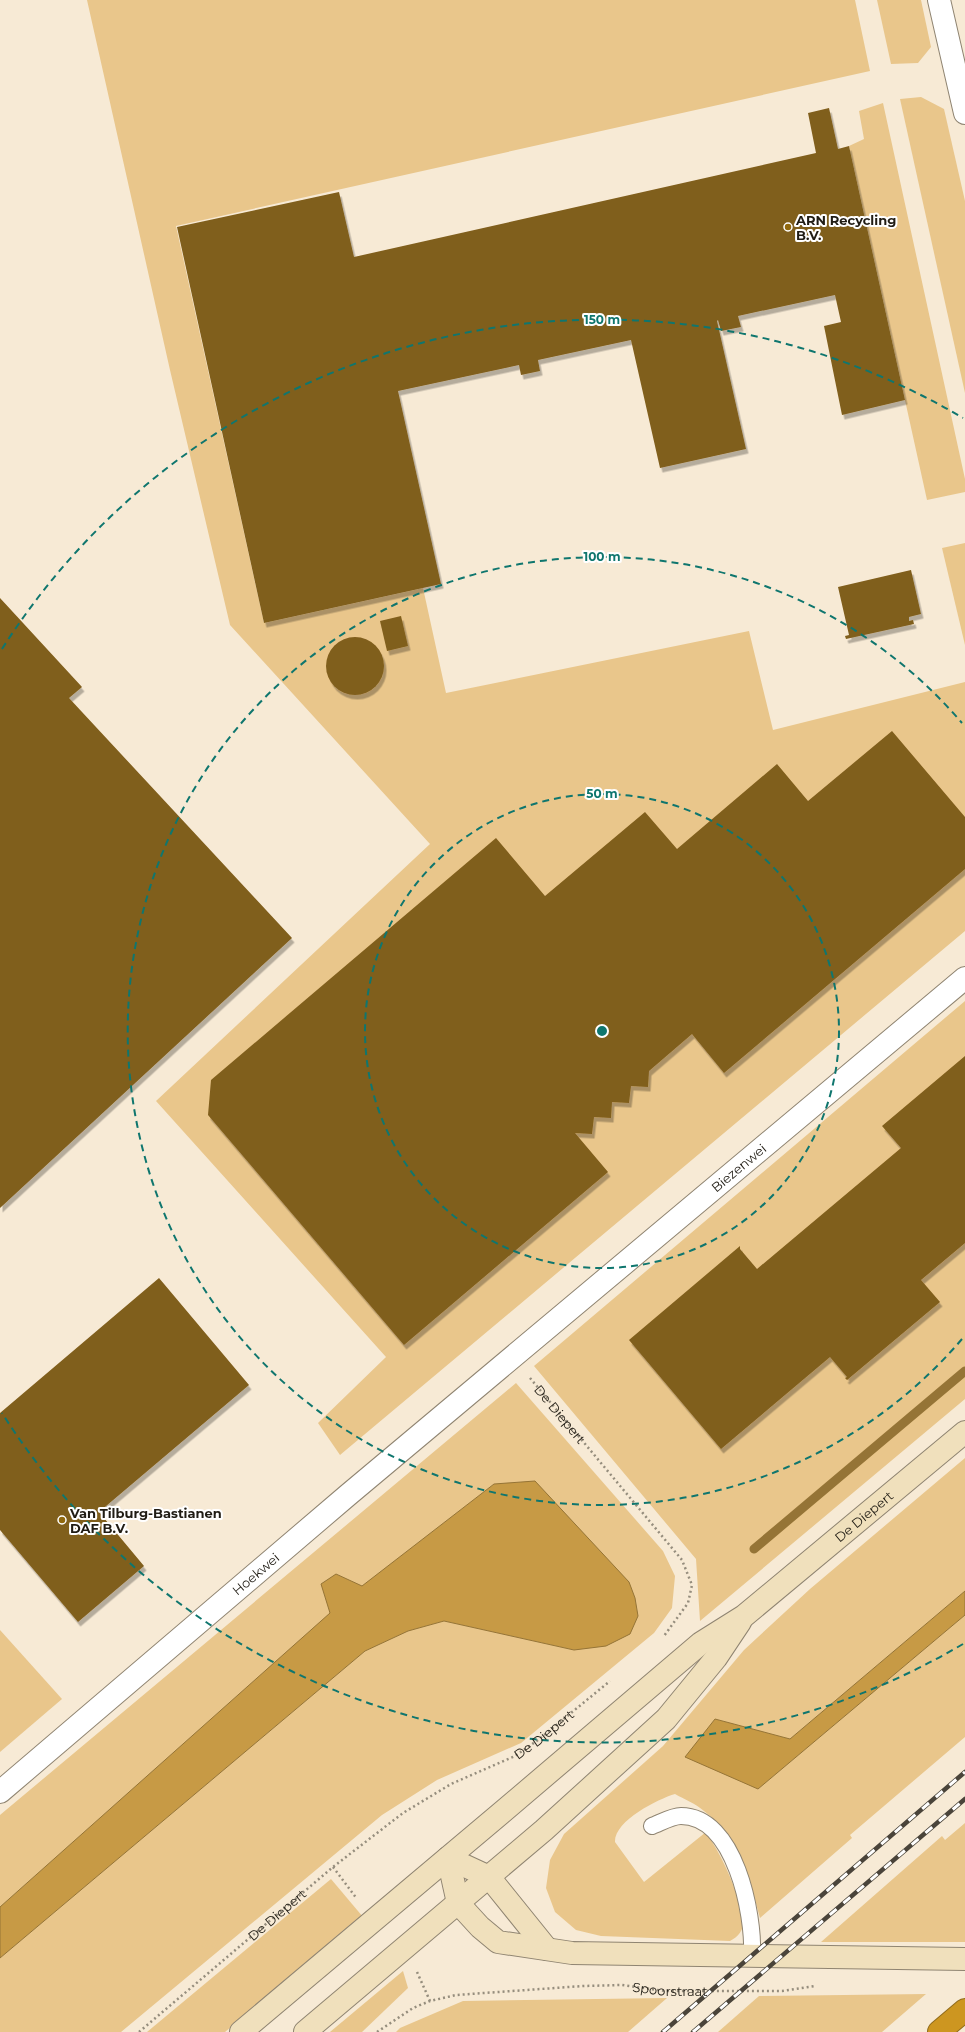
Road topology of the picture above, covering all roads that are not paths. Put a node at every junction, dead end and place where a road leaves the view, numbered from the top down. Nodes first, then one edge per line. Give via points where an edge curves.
1 (940, 0) edge
2 (965, 113) edge
3 (965, 978) edge
4 (513, 1358) joint
5 (965, 1432) edge
6 (744, 1616) junction
7 (0, 1792) edge
8 (652, 1826) dead end
9 (448, 1858) junction
10 (490, 1877) junction
11 (458, 1903) junction
12 (547, 1949) junction
13 (752, 1955) junction
14 (965, 1959) edge
15 (965, 2010) edge
16 (241, 2032) edge
17 (305, 2032) edge
18 (939, 2032) edge

1 - 2 street
3 - 4 street, Biezenwei
4 - 7 street, Hoekwei
5 - 6 main road, De Diepert
6 - 9 main road, De Diepert via 701,1643
6 - 10 main road, De Diepert via 716,1658 666,1719
8 - 13 lane via 680,1816 706,1822 715,1832 728,1851 746,1894 751,1918
9 - 10 main road
9 - 11 main road
9 - 16 main road, De Diepert
10 - 11 main road, De Diepert
10 - 12 main road
11 - 12 main road via 498,1942
11 - 17 main road, De Diepert
12 - 13 main road via 572,1953
13 - 14 main road
15 - 18 highway

